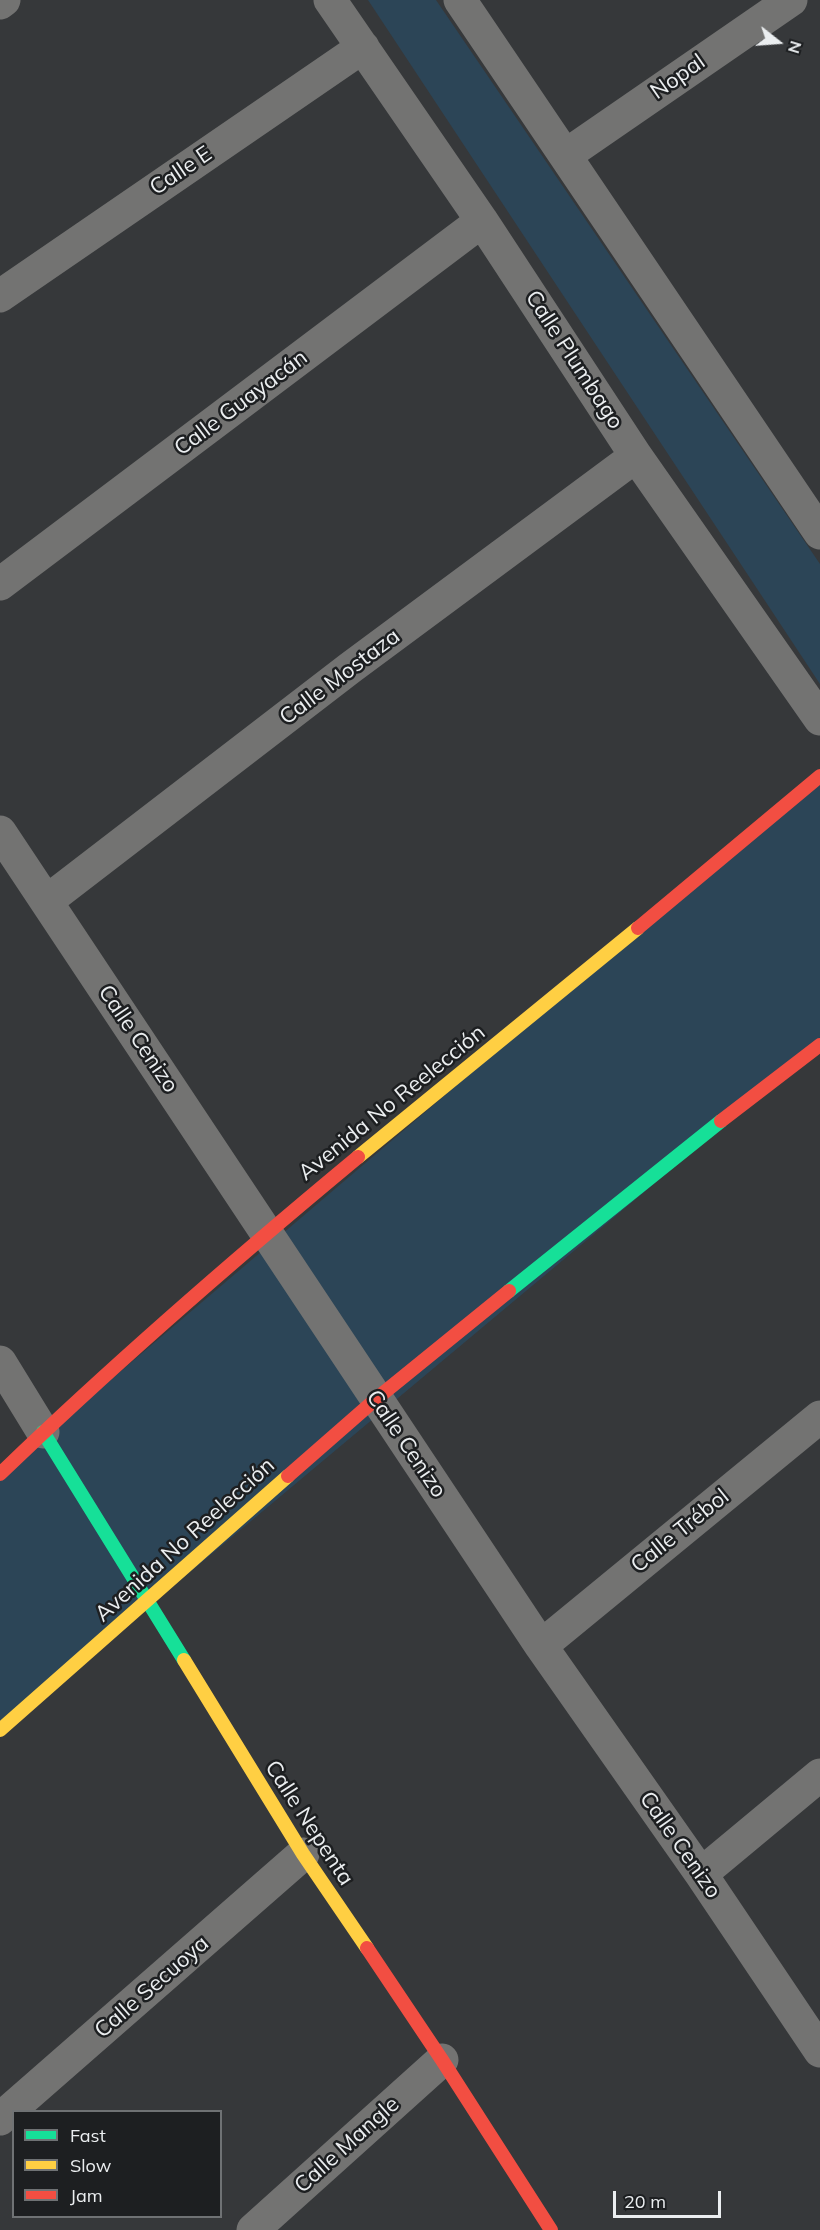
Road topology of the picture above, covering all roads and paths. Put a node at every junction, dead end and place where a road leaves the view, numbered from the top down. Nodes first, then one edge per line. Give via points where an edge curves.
1 (4, 0) edge
2 (330, 0) edge
3 (460, 0) edge
4 (791, 0) edge
5 (0, 3) edge
6 (363, 47) junction
7 (566, 155) junction
8 (482, 221) junction
9 (0, 296) edge
10 (636, 456) junction
11 (820, 533) edge
12 (0, 584) edge
13 (820, 719) edge
14 (820, 776) edge
15 (0, 832) edge
16 (46, 901) junction
17 (820, 1045) edge
18 (266, 1232) junction
19 (0, 1362) edge
20 (376, 1399) junction
21 (820, 1417) edge
22 (43, 1431) junction
23 (0, 1474) edge
24 (147, 1602) junction
25 (541, 1646) junction
26 (0, 1730) edge
27 (820, 1775) edge
28 (303, 1854) junction
29 (701, 1874) junction
30 (820, 2051) edge
31 (442, 2060) junction
32 (0, 2120) edge
33 (253, 2230) edge
34 (551, 2230) edge

1 - 5 street
2 - 6 street, Calle Plumbago
3 - 7 street
4 - 7 street, Nopal
6 - 8 street, Calle Plumbago
6 - 9 street, Calle E
7 - 11 street
8 - 10 street, Calle Plumbago
8 - 12 street, Calle Guayacán
10 - 13 street, Calle Plumbago
10 - 16 street, Calle Mostaza
14 - 18 main road, Avenida No Reelección
15 - 16 street, Calle Cenizo
16 - 18 street, Calle Cenizo
17 - 20 main road, Avenida No Reelección
18 - 20 street, Calle Cenizo
18 - 22 main road, Avenida No Reelección
19 - 22 street
20 - 24 main road, Avenida No Reelección
20 - 25 street, Calle Cenizo
21 - 25 street, Calle Trébol
22 - 23 main road, Avenida No Reelección
22 - 24 main road, Calle Nepenta
24 - 26 main road, Avenida No Reelección
24 - 28 main road, Calle Nepenta
25 - 29 street, Calle Cenizo
27 - 29 street
28 - 31 main road, Calle Nepenta
28 - 32 street, Calle Secuoya
29 - 30 street, Calle Cenizo
31 - 33 street, Calle Mangle
31 - 34 main road, Calle Nepenta

